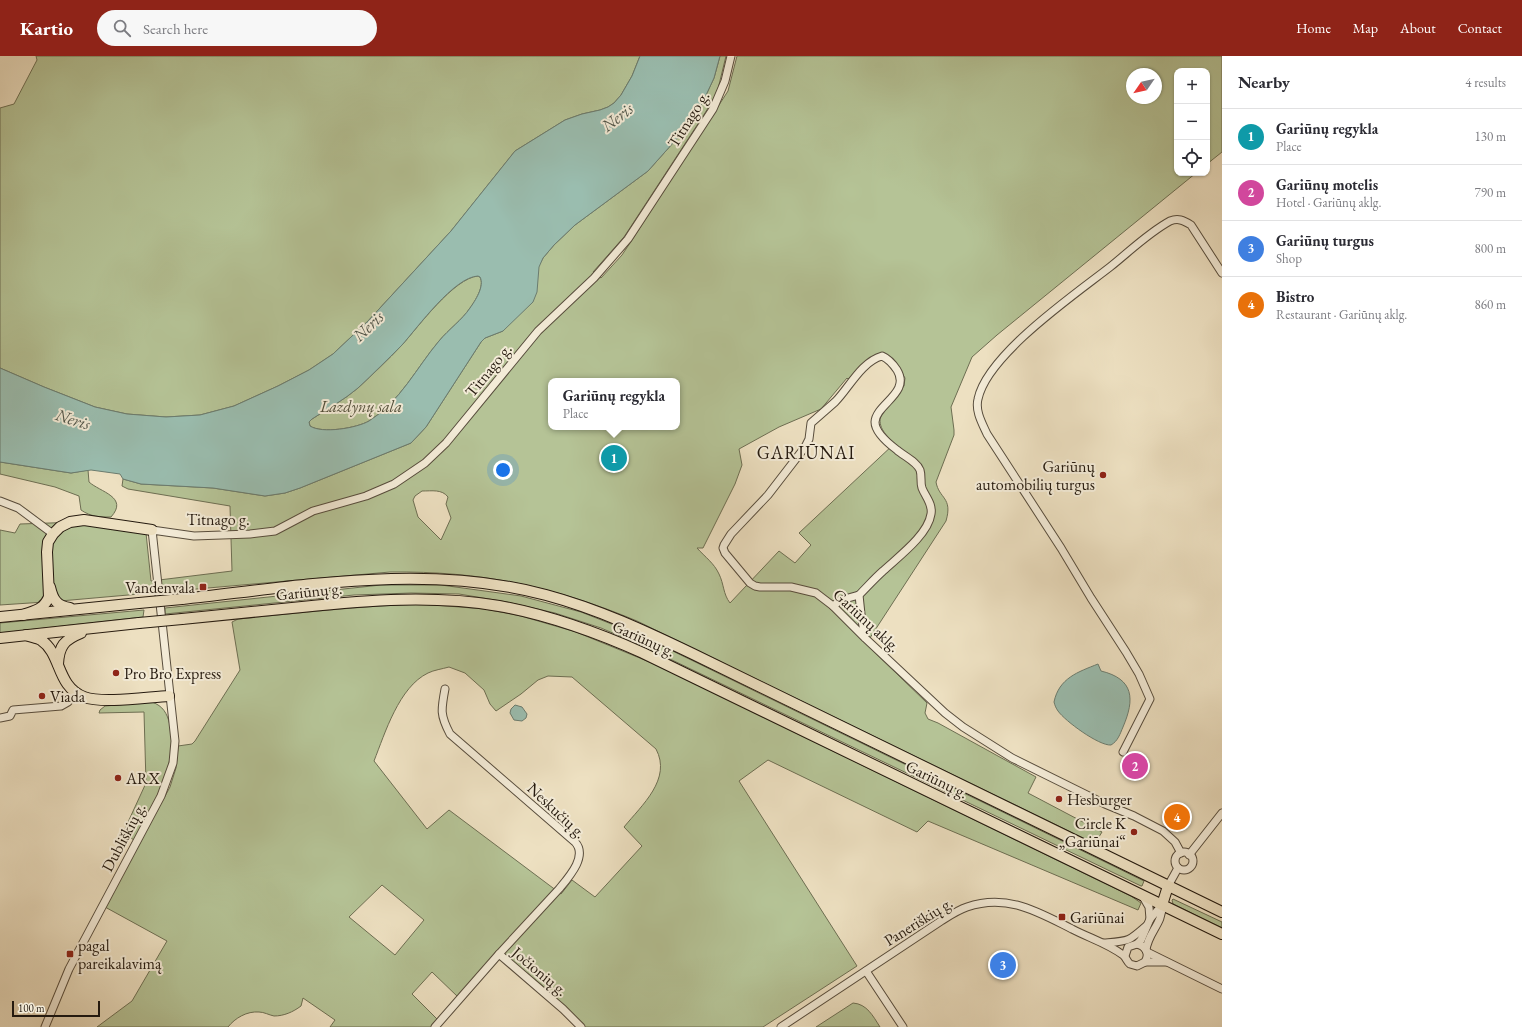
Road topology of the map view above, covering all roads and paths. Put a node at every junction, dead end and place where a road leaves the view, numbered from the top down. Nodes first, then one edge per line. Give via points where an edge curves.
1 (731, 56) edge
2 (1222, 273) edge
3 (0, 500) edge
4 (152, 530) junction
5 (53, 534) junction
6 (49, 579) junction
7 (859, 595) junction
8 (833, 606) junction
9 (80, 609) junction
10 (23, 615) junction
11 (0, 617) edge
12 (90, 629) junction
13 (26, 635) junction
14 (0, 638) edge
15 (865, 638) junction
16 (58, 664) junction
17 (445, 690) dead end
18 (76, 693) junction
19 (169, 696) junction
20 (0, 718) edge
21 (1123, 752) dead end
22 (1222, 813) edge
23 (1099, 843) dead end
24 (1086, 846) junction
25 (1181, 853) junction
26 (1189, 855) junction
27 (1178, 868) junction
28 (1168, 886) junction
29 (1142, 895) junction
30 (1162, 905) junction
31 (1222, 912) edge
32 (1150, 919) junction
33 (1146, 926) junction
34 (1222, 934) edge
35 (1104, 943) junction
36 (1137, 944) junction
37 (1128, 947) junction
38 (1147, 951) junction
39 (499, 954) junction
40 (1125, 956) junction
41 (1145, 962) junction
42 (1166, 962) junction
43 (866, 971) junction
44 (1222, 989) edge
45 (45, 1027) edge
46 (435, 1027) edge
47 (581, 1027) edge
48 (781, 1027) edge
49 (903, 1027) edge

1 - 4 street, Titnago g. via 725,81 713,109 628,239 594,278 538,331 455,433 425,463 394,484 366,496 325,507 275,531 194,536
2 - 21 street via 1190,225 1176,219 1170,221 1016,343 989,375 978,400 977,410 987,434 1126,652 1150,699
3 - 5 street via 18,508
4 - 5 highway via 84,520 70,522
4 - 19 street, Dubliškių g.
5 - 6 highway via 48,542 47,552
6 - 9 highway via 56,603
6 - 10 highway via 49,597 46,603 38,610
7 - 8 street via 841,600
7 - 8 street, Gariūnų aklg. via 920,535 931,514 930,503 922,488 920,470 889,444 875,422 900,386 901,379 892,362 882,356 876,358 852,379 835,402 811,423 805,448 768,495 731,534 723,548 725,554 755,586 804,589 816,593
7 - 15 street
8 - 15 street, Gariūnų aklg.
9 - 10 highway, Gariūnų g.
9 - 24 highway, Gariūnų g., bridge via 325,583 410,578 470,582 545,595 578,604 628,623
10 - 11 highway, Gariūnų g.
12 - 13 highway, Gariūnų g.
12 - 16 highway via 66,641 60,648
12 - 29 highway, Gariūnų g., bridge via 336,603 414,599 498,606 558,620 613,639 643,653
13 - 14 highway, Gariūnų g.
13 - 16 highway via 45,644
15 - 25 street, Gariūnų aklg. via 963,727 1012,758 1163,830 1175,842
16 - 18 highway via 65,683
17 - 39 street, Neskučių g. via 441,709 450,734 579,846 580,856 568,878
18 - 19 highway via 101,700
18 - 20 street via 61,706 13,710 10,716
19 - 45 street, Dubliškių g. via 175,752 167,783 69,969
22 - 26 street
23 - 24 highway
24 - 28 highway, Gariūnų g.
25 - 26 street
25 - 27 street via 1175,858
26 - 27 street via 1192,862 1190,867 1183,870
27 - 28 street
28 - 30 highway
28 - 31 highway, Gariūnų g.
29 - 30 highway, Gariūnų g.
29 - 32 street
30 - 32 street
30 - 34 highway, Gariūnų g.
30 - 38 street via 1160,922 1148,941
32 - 33 street
33 - 35 street via 1131,939
33 - 36 street via 1144,935
35 - 37 street
35 - 40 street, Paneriškių g.
35 - 43 street, Paneriškių g. via 1020,904 982,904 954,913
36 - 37 street
36 - 38 street
37 - 40 street
38 - 41 street
38 - 42 street
39 - 46 street, Jočionių g.
39 - 47 street, Jočionių g.
40 - 41 street, Paneriškių g. via 1133,966 1140,966
41 - 42 street
42 - 44 street
43 - 48 street, Paneriškių g.
43 - 49 street

